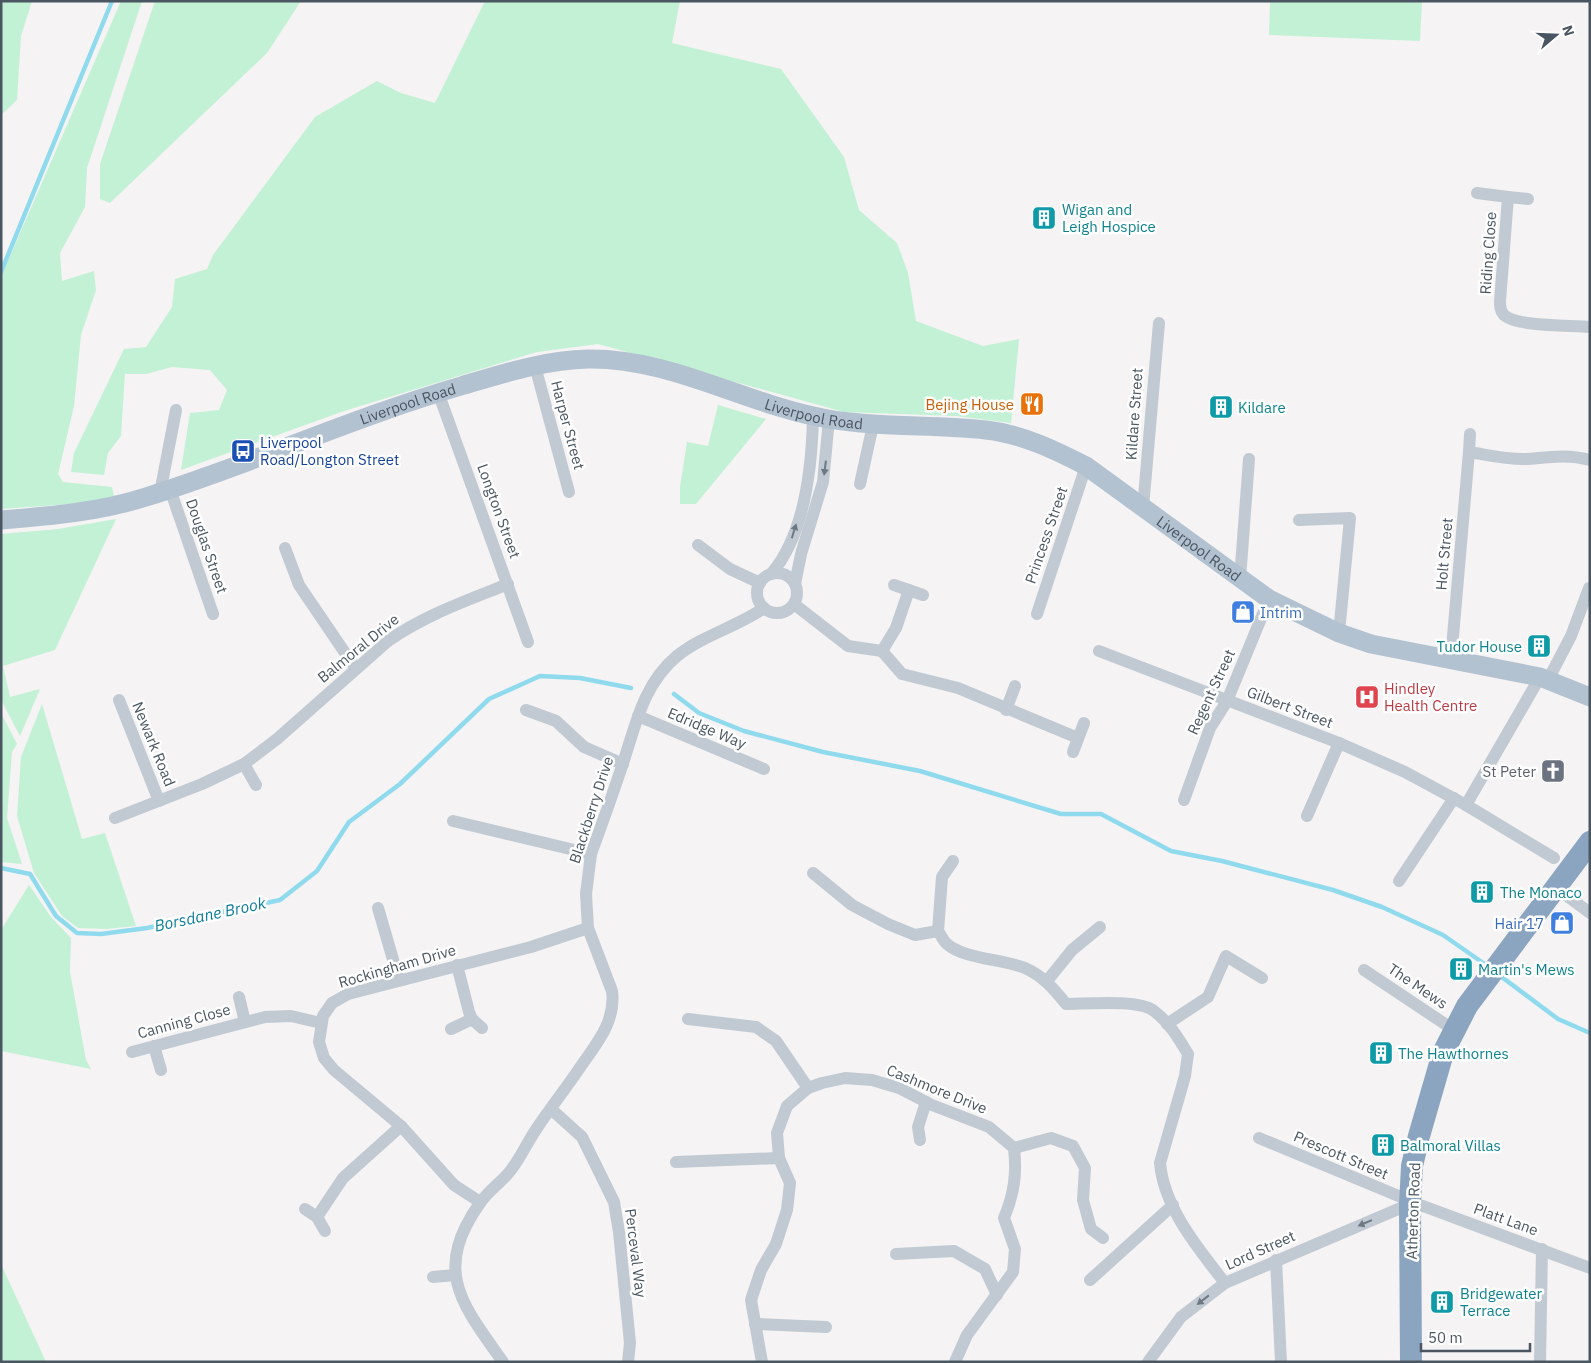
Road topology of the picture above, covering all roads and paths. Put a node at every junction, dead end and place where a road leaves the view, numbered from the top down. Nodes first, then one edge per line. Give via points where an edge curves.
1 (1477, 193) dead end
2 (1508, 197) junction
3 (1528, 199) dead end
4 (1159, 322) dead end
5 (1590, 327) edge
6 (535, 366) junction
7 (438, 392) junction
8 (176, 410) dead end
9 (821, 418) junction
10 (873, 425) junction
11 (1470, 434) dead end
12 (1469, 452) junction
13 (1249, 459) dead end
14 (1590, 460) edge
15 (1086, 466) junction
16 (860, 484) dead end
17 (165, 491) junction
18 (569, 492) dead end
19 (1143, 508) junction
20 (1, 520) edge
21 (1299, 520) dead end
22 (698, 545) dead end
23 (284, 548) dead end
24 (771, 574) junction
25 (1240, 579) junction
26 (760, 583) junction
27 (508, 584) junction
28 (795, 584) junction
29 (894, 584) dead end
30 (1589, 588) edge
31 (909, 590) junction
32 (923, 595) dead end
33 (1269, 599) junction
34 (794, 604) junction
35 (764, 608) junction
36 (213, 614) dead end
37 (1038, 614) dead end
38 (1339, 633) junction
39 (528, 642) dead end
40 (882, 651) junction
41 (1099, 651) dead end
42 (1451, 659) junction
43 (356, 668) junction
44 (1544, 679) junction
45 (1015, 686) dead end
46 (1590, 697) edge
47 (120, 700) dead end
48 (1227, 700) junction
49 (526, 710) dead end
50 (1006, 710) junction
51 (638, 716) junction
52 (1084, 723) dead end
53 (1078, 738) junction
54 (1339, 744) junction
55 (1073, 752) dead end
56 (244, 764) junction
57 (623, 764) junction
58 (764, 769) dead end
59 (256, 785) dead end
60 (1454, 798) junction
61 (1184, 800) dead end
62 (159, 801) junction
63 (1466, 805) junction
64 (1306, 816) dead end
65 (115, 818) dead end
66 (453, 821) dead end
67 (1590, 842) edge
68 (592, 854) junction
69 (1554, 858) dead end
70 (953, 861) dead end
71 (813, 873) dead end
72 (1399, 882) dead end
73 (1555, 887) junction
74 (378, 908) dead end
75 (1590, 913) edge
76 (1100, 927) dead end
77 (588, 928) junction
78 (938, 930) junction
79 (457, 965) junction
80 (1364, 970) dead end
81 (1262, 978) dead end
82 (399, 980) junction
83 (1047, 981) junction
84 (239, 997) dead end
85 (472, 1019) junction
86 (688, 1019) dead end
87 (245, 1022) junction
88 (321, 1023) junction
89 (1167, 1024) junction
90 (482, 1028) dead end
91 (451, 1030) dead end
92 (1454, 1030) junction
93 (154, 1046) junction
94 (132, 1052) dead end
95 (161, 1070) dead end
96 (808, 1088) junction
97 (926, 1102) junction
98 (550, 1109) junction
99 (401, 1126) junction
100 (1259, 1138) dead end
101 (920, 1140) dead end
102 (1014, 1148) junction
103 (779, 1158) junction
104 (676, 1162) dead end
105 (480, 1202) junction
106 (1410, 1204) junction
107 (1174, 1205) junction
108 (305, 1209) dead end
109 (317, 1217) junction
110 (325, 1231) dead end
111 (1103, 1238) dead end
112 (1542, 1248) junction
113 (896, 1254) dead end
114 (1276, 1260) junction
115 (1590, 1268) edge
116 (455, 1275) junction
117 (433, 1277) dead end
118 (1090, 1280) dead end
119 (1224, 1283) junction
120 (997, 1295) junction
121 (755, 1324) junction
122 (826, 1327) dead end
123 (503, 1362) edge
124 (628, 1362) edge
125 (762, 1362) edge
126 (956, 1362) edge
127 (1148, 1362) edge
128 (1281, 1362) edge
129 (1411, 1362) edge
130 (1540, 1362) edge

1 - 2 street, Riding Close
2 - 3 street
2 - 5 street, Riding Close via 1500,301 1504,315 1519,321
4 - 19 street, Kildare Street
6 - 7 main road, Liverpool Road
6 - 9 main road, Liverpool Road via 586,359 654,367
6 - 18 street, Harper Street
7 - 17 main road, Liverpool Road
7 - 27 street, Longton Street
8 - 17 street
9 - 10 main road, Liverpool Road
24 -> 9 street via 785,555 803,500
9 -> 28 street via 822,482 800,554
10 - 15 main road, Liverpool Road via 987,430 1022,438
10 - 16 street
11 - 12 street, Holt Street
12 - 14 street via 1506,458 1566,455
12 - 42 street, Holt Street
13 - 25 street
15 - 19 main road, Liverpool Road
15 - 37 street, Princess Street
17 - 20 main road, Liverpool Road via 103,508
17 - 36 street, Douglas Street
19 - 25 main road, Liverpool Road
21 - 38 street via 1350,518
22 - 26 street via 730,569
23 - 43 street via 299,585
24 - 26 street
24 - 28 street via 782,574
25 - 33 main road, Liverpool Road
26 - 35 street via 757,593
27 - 39 street, Longton Street
27 - 43 street, Balmoral Drive via 421,620 388,641
28 - 34 street
29 - 31 street
30 - 44 street via 1570,636
31 - 32 street
31 - 40 street via 896,628
33 - 38 main road, Liverpool Road
33 - 48 street, Regent Street
34 - 35 street via 777,613
34 - 40 street via 848,646
35 - 51 street, Blackberry Drive via 678,656 656,678
38 - 42 main road, Liverpool Road via 1371,644
40 - 50 street via 902,674 958,688
41 - 48 street, Gilbert Street
42 - 44 main road, Liverpool Road
43 - 56 street, Balmoral Drive
44 - 46 main road, Liverpool Road
44 - 63 street
45 - 50 street
47 - 62 street, Newark Road
48 - 54 street, Gilbert Street
48 - 61 street, Regent Street via 1210,728
49 - 57 street via 556,721 584,747
50 - 53 street
51 - 57 street, Blackberry Drive
51 - 58 street, Edridge Way
52 - 53 street
53 - 55 street
54 - 60 street, Gilbert Street via 1405,772
54 - 64 street
56 - 59 street
56 - 62 street, Balmoral Drive
57 - 68 street, Blackberry Drive
60 - 63 street, Gilbert Street
60 - 72 street
62 - 65 street, Balmoral Drive
63 - 69 street, Gilbert Street
66 - 68 street
67 - 73 highway, Atherton Road
68 - 77 street, Blackberry Drive via 586,894
70 - 78 street via 942,877
71 - 78 street via 852,905 888,924 915,935
73 - 75 street
73 - 92 highway, Atherton Road via 1467,1006
74 - 82 street
76 - 83 street via 1072,950
77 - 79 street, Rockingham Drive via 531,947
77 - 98 street, Blackberry Drive via 612,991 612,1009 603,1034
78 - 83 street via 946,943 963,952 1026,968
79 - 82 street, Rockingham Drive
79 - 85 street
80 - 92 street, The Mews
81 - 89 street via 1226,956 1208,997
82 - 88 street, Rockingham Drive via 340,998 327,1010
83 - 89 street via 1066,1004 1129,1004 1153,1010
84 - 87 street, Canning Close
85 - 90 street
85 - 91 street
86 - 96 street via 756,1028 776,1041
87 - 88 street, Canning Close via 281,1016
87 - 93 street, Canning Close
88 - 99 street via 319,1042 329,1064
89 - 107 street via 1188,1054 1185,1076 1160,1163 1162,1177
92 - 106 highway, Atherton Road via 1443,1053 1419,1136 1412,1166
93 - 94 street, Canning Close
93 - 95 street
96 - 97 street, Cashmore Drive via 845,1078 872,1080 899,1088
96 - 103 street, Cashmore Drive via 787,1106 777,1133
97 - 101 street via 918,1127
97 - 102 street, Cashmore Drive via 989,1128
98 - 105 street, Blackberry Drive via 514,1167
98 - 124 street, Perceval Way via 582,1137 614,1202 630,1343
99 - 105 street via 454,1185
99 - 109 street via 342,1178
100 - 106 street, Prescott Street via 1401,1197
102 - 111 street via 1051,1138 1072,1146 1085,1168 1083,1200 1090,1229
102 - 120 street via 1017,1170 1013,1197 1004,1218 1015,1249 1013,1272
103 - 104 street
103 - 121 street, Cashmore Drive via 790,1183 787,1210 751,1300
105 - 116 street, Blackberry Drive via 459,1244
106 - 112 street, Platt Lane
106 -> 114 street, Lord Street
106 - 129 highway, Atherton Road
107 - 118 street
107 - 119 street via 1189,1237
108 - 109 street
109 - 110 street
112 - 115 street, Platt Lane
112 - 130 street
113 - 120 street via 954,1251 985,1270
114 - 119 street, Lord Street
114 - 128 street
116 - 117 street
116 - 123 street, Blackberry Drive via 466,1309
119 -> 127 street, Lord Street via 1181,1317
120 - 126 street via 967,1335
121 - 122 street
121 - 125 street, Cashmore Drive

